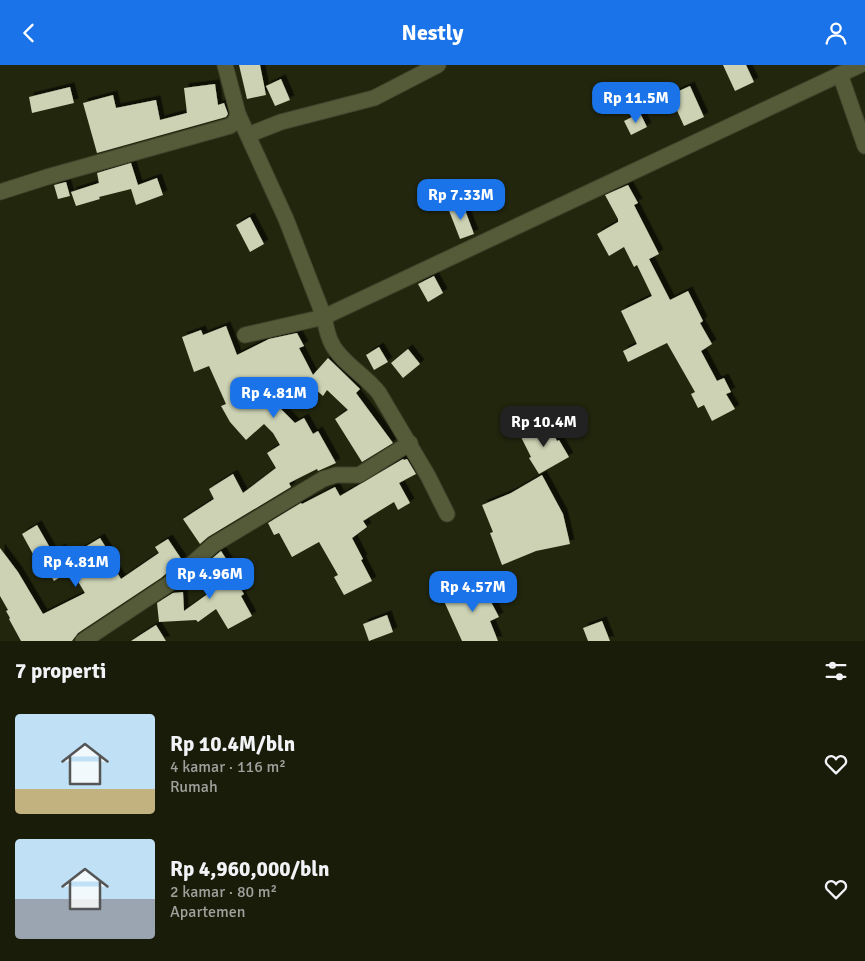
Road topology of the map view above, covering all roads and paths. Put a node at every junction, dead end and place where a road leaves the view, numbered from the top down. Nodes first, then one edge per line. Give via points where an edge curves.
1 (225, 65) edge
2 (438, 65) edge
3 (860, 65) edge
4 (840, 74) junction
5 (238, 114) junction
6 (248, 135) junction
7 (865, 146) edge
8 (0, 192) edge
9 (324, 317) junction
10 (245, 335) dead end
11 (410, 443) junction
12 (447, 514) dead end
13 (83, 641) edge

1 - 5 street
2 - 6 street via 374,98 281,122
3 - 4 street
4 - 7 street
4 - 9 street
5 - 6 street
5 - 8 street via 230,127
6 - 9 street via 286,219
9 - 10 street
9 - 11 street via 332,345 375,388
11 - 12 street
11 - 13 street via 359,475 336,475 323,479 213,545 169,584

